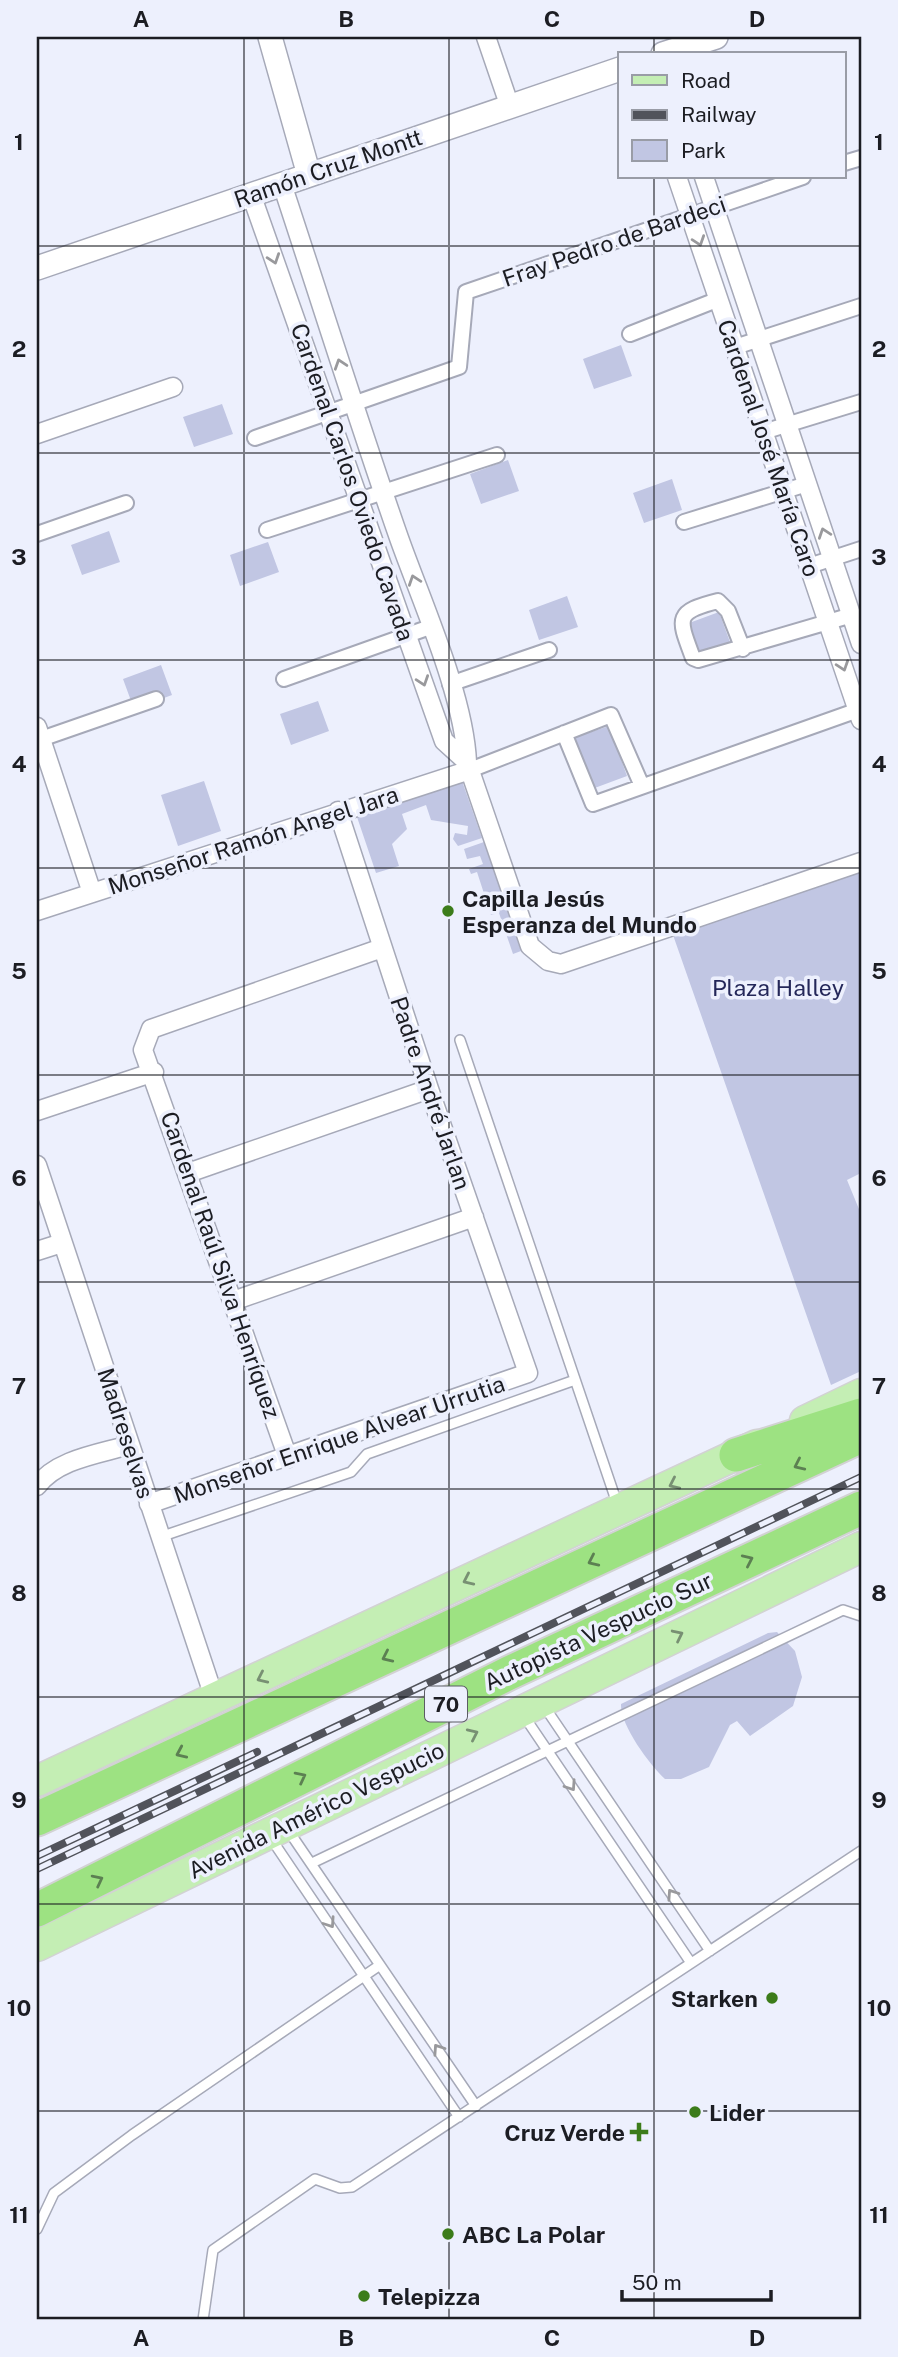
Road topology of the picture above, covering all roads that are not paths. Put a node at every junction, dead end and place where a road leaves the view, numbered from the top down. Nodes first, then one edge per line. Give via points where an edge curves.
1 (270, 37) edge
2 (486, 37) edge
3 (716, 37) edge
4 (669, 52) edge
5 (618, 70) edge
6 (510, 107) junction
7 (309, 175) junction
8 (677, 178) edge
9 (705, 178) edge
10 (800, 178) edge
11 (282, 184) junction
12 (251, 194) junction
13 (714, 206) junction
14 (690, 214) junction
15 (37, 268) edge
16 (719, 299) junction
17 (861, 306) edge
18 (630, 334) dead end
19 (759, 339) junction
20 (735, 346) junction
21 (173, 387) dead end
22 (353, 402) junction
23 (861, 402) edge
24 (328, 411) junction
25 (787, 424) junction
26 (763, 432) junction
27 (37, 434) edge
28 (255, 438) dead end
29 (497, 455) dead end
30 (807, 484) junction
31 (383, 491) junction
32 (783, 491) junction
33 (359, 499) junction
34 (126, 503) dead end
35 (684, 522) dead end
36 (267, 530) dead end
37 (37, 534) edge
38 (861, 549) edge
39 (832, 558) junction
40 (809, 566) junction
41 (852, 615) junction
42 (828, 622) junction
43 (430, 627) junction
44 (406, 635) junction
45 (861, 644) edge
46 (743, 649) junction
47 (549, 650) dead end
48 (284, 679) dead end
49 (450, 684) junction
50 (156, 699) dead end
51 (860, 713) edge
52 (39, 733) edge
53 (564, 733) junction
54 (469, 766) junction
55 (642, 786) junction
56 (338, 811) junction
57 (861, 862) edge
58 (92, 893) junction
59 (37, 911) edge
60 (382, 948) junction
61 (460, 1040) dead end
62 (154, 1072) junction
63 (429, 1089) junction
64 (37, 1111) edge
65 (37, 1166) edge
66 (188, 1173) junction
67 (474, 1217) junction
68 (62, 1243) junction
69 (37, 1251) edge
70 (233, 1301) junction
71 (528, 1373) joint
72 (575, 1380) junction
73 (861, 1394) edge
74 (861, 1415) edge
75 (861, 1436) edge
76 (130, 1445) junction
77 (736, 1455) junction
78 (288, 1458) junction
79 (37, 1486) edge
80 (149, 1504) junction
81 (861, 1508) edge
82 (619, 1509) junction
83 (160, 1537) junction
84 (853, 1555) edge
85 (861, 1616) edge
86 (215, 1700) junction
87 (531, 1707) junction
88 (568, 1740) junction
89 (547, 1750) junction
90 (37, 1781) edge
91 (37, 1819) edge
92 (276, 1829) junction
93 (861, 1851) edge
94 (312, 1863) junction
95 (37, 1910) edge
96 (37, 1946) edge
97 (710, 1951) junction
98 (691, 1963) junction
99 (380, 1965) junction
100 (365, 1976) junction
101 (476, 2106) junction
102 (459, 2117) junction
103 (37, 2229) edge
104 (203, 2320) edge

1 - 7 street
2 - 6 street
3 - 4 street
5 - 6 street, Ramón Cruz Montt
6 - 7 street, Ramón Cruz Montt
7 - 11 street, Ramón Cruz Montt
8 - 14 street, Cardenal José María Caro
9 - 13 street, Cardenal José María Caro
10 - 13 street, Fray Pedro de Bardeci
11 - 12 street, Ramón Cruz Montt
22 -> 11 street, Cardenal Carlos Oviedo Cavada
12 - 15 street, Ramón Cruz Montt
12 -> 24 street, Cardenal Carlos Oviedo Cavada
13 - 14 street, Fray Pedro de Bardeci
13 - 19 street, Cardenal José María Caro
14 -> 16 street, Cardenal José María Caro
14 - 22 street, Fray Pedro de Bardeci via 466,292 459,367
16 - 18 street
16 - 20 street, Cardenal José María Caro
17 - 19 street
19 - 20 street
19 - 25 street, Cardenal José María Caro
20 - 26 street, Cardenal José María Caro
21 - 27 street
22 - 24 street
22 - 31 street, Cardenal Carlos Oviedo Cavada
23 - 25 street
24 - 28 street
24 - 33 street, Cardenal Carlos Oviedo Cavada
25 - 26 street
25 - 30 street, Cardenal José María Caro
26 - 32 street, Cardenal José María Caro
29 - 31 street
30 - 32 street
39 -> 30 street, Cardenal José María Caro
31 - 33 street
43 -> 31 street, Cardenal Carlos Oviedo Cavada
32 - 35 street
32 - 40 street, Cardenal José María Caro
33 - 36 street
33 - 44 street, Cardenal Carlos Oviedo Cavada
34 - 37 street
38 - 39 street
39 - 40 street
39 - 41 street, Cardenal José María Caro
40 - 42 street, Cardenal José María Caro
41 - 42 street
41 - 45 street, Cardenal José María Caro
42 - 46 street
42 -> 51 street, Cardenal José María Caro
43 - 44 street
43 - 49 street, Cardenal Carlos Oviedo Cavada
44 - 48 street
44 -> 54 street, Cardenal Carlos Oviedo Cavada via 444,741
46 - 46 street via 698,660 680,624 683,615 689,608 718,601 728,611
47 - 49 street
49 - 54 street, Cardenal Carlos Oviedo Cavada via 466,736
50 - 52 street
51 - 55 street
52 - 58 street
53 - 54 street
53 - 55 street via 611,715
53 - 55 street via 593,804
54 - 56 street, Monseñor Ramón Angel Jara
54 - 57 street, Cardenal Carlos Oviedo Cavada via 524,936 539,956 561,964
56 - 58 street, Monseñor Ramón Angel Jara
56 - 60 street, Padre André Jarlan
58 - 59 street, Monseñor Ramón Angel Jara
60 - 62 street, Cardenal Raúl Silva Henríquez via 151,1029 144,1050
60 - 63 street, Padre André Jarlan
61 - 72 lane
62 - 64 street
62 - 66 street, Cardenal Raúl Silva Henríquez
63 - 66 street
63 - 67 street, Padre André Jarlan
65 - 68 street, Madreselvas
66 - 70 street, Cardenal Raúl Silva Henríquez
67 - 70 street
67 - 71 street, Padre André Jarlan
68 - 69 street
68 - 76 street, Madreselvas
70 - 78 street, Cardenal Raúl Silva Henríquez
71 - 78 street, Monseñor Enrique Alvear Urrutia
72 - 82 lane
72 - 83 lane via 367,1454 351,1472
73 - 77 main road
74 - 77 highway
75 -> 91 highway
76 - 79 street via 60,1466
76 - 80 street, Madreselvas
77 -> 82 main road
78 - 80 street, Monseñor Enrique Alvear Urrutia
80 - 83 street, Madreselvas
95 -> 81 highway, Autopista Vespucio Sur / 70 via 486,1684
82 -> 86 main road
83 - 86 street, Madreselvas
87 -> 84 main road, Avenida Américo Vespucio
85 - 88 lane via 843,1610
86 - 90 main road
87 - 88 lane
87 - 89 lane
92 -> 87 main road, Avenida Américo Vespucio
88 - 89 lane
97 -> 88 lane
89 - 94 lane
89 -> 98 lane
92 - 94 lane
92 - 96 main road, Avenida Américo Vespucio
92 -> 100 lane
93 - 97 lane
94 - 99 lane
97 - 98 lane
98 - 101 lane
99 - 100 lane
101 -> 99 lane
100 - 102 lane
100 - 103 lane via 54,2193
101 - 102 lane
102 - 104 lane via 352,2187 340,2188 315,2179 213,2250

